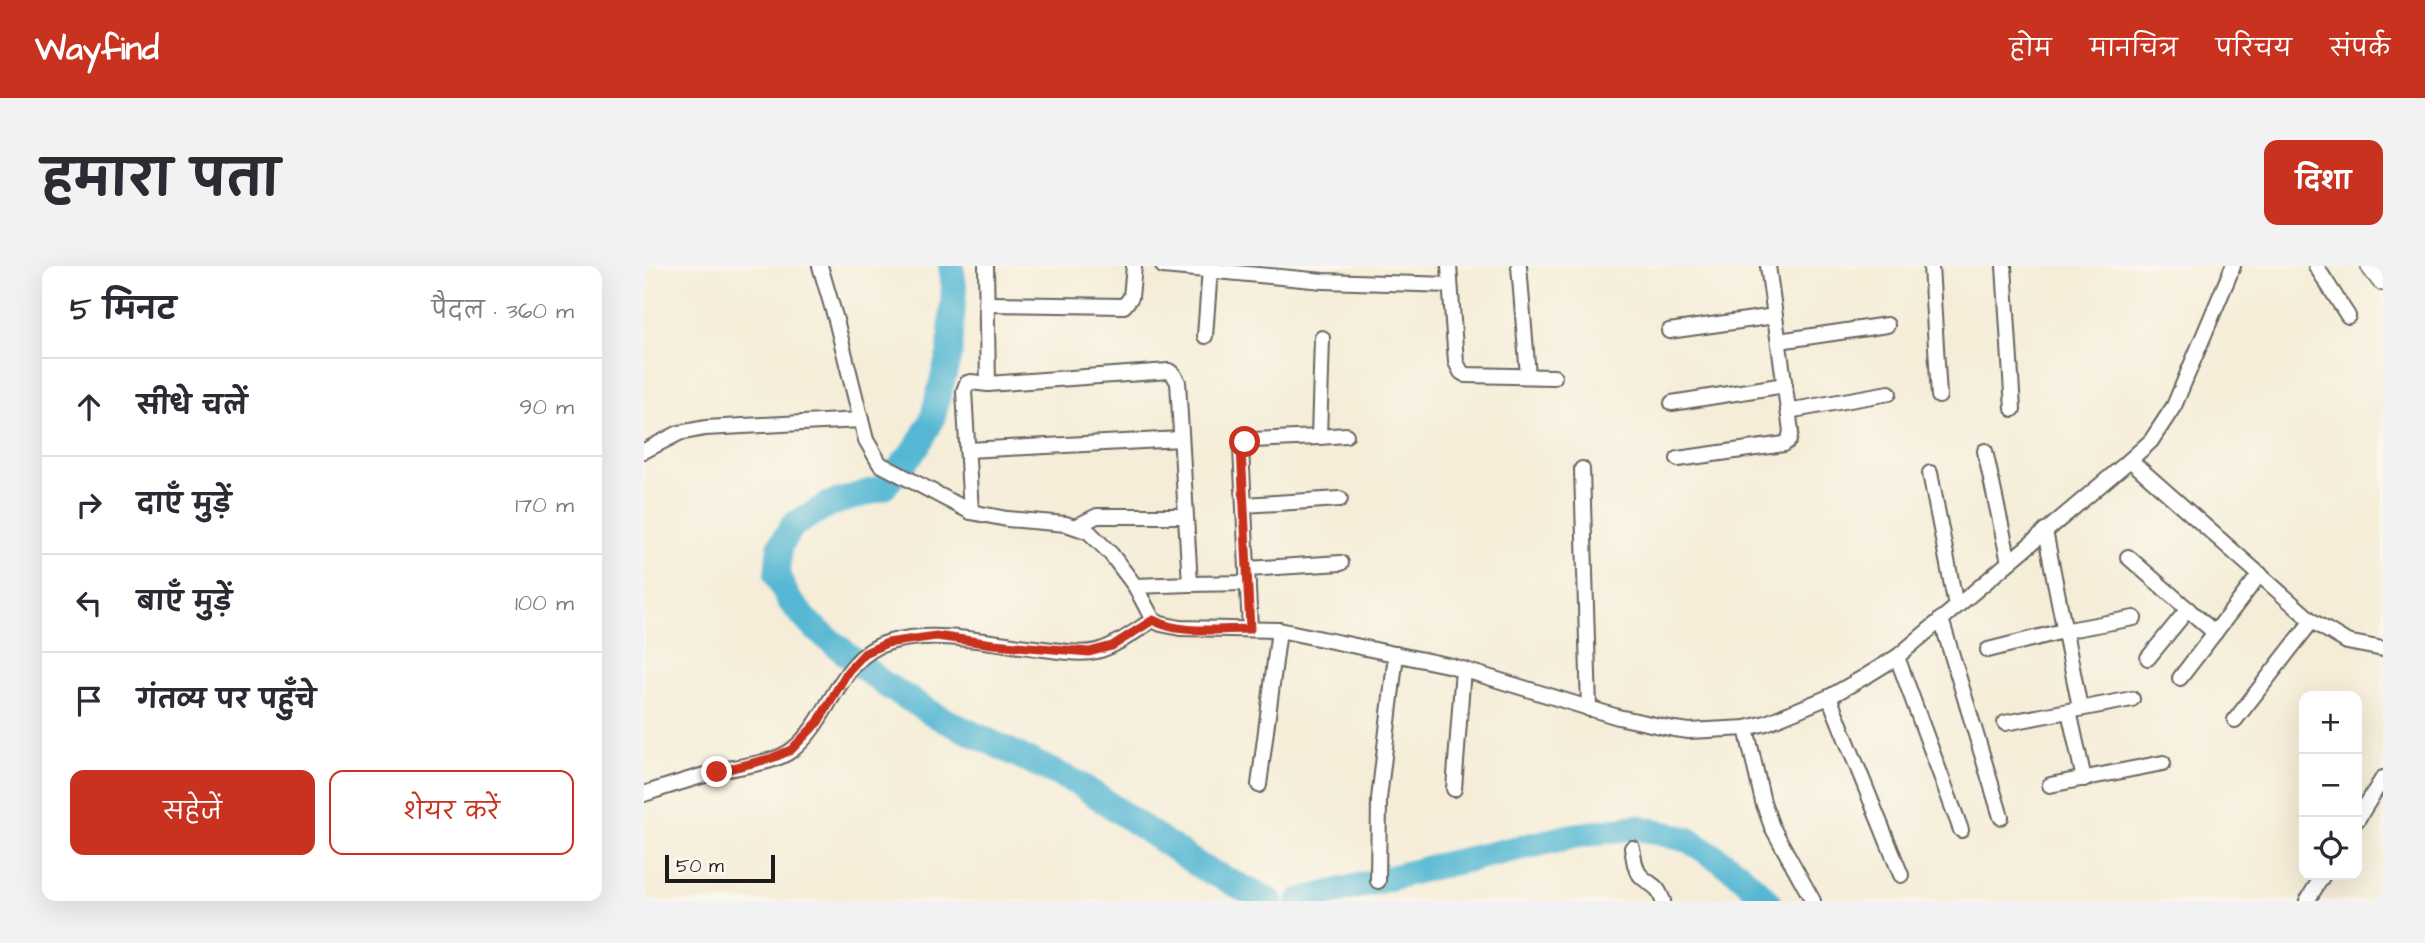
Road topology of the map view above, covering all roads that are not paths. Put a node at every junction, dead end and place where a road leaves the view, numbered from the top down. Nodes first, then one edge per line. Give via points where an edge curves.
1 (820, 266) edge
2 (986, 266) edge
3 (1134, 266) edge
4 (1163, 266) edge
5 (1449, 266) edge
6 (1519, 266) edge
7 (1768, 266) edge
8 (1931, 266) edge
9 (2004, 266) edge
10 (2233, 266) edge
11 (2316, 266) edge
12 (2373, 266) edge
13 (1210, 269) junction
14 (2383, 279) edge
15 (1450, 285) junction
16 (986, 304) junction
17 (1775, 316) junction
18 (2348, 316) dead end
19 (1886, 325) dead end
20 (1669, 331) dead end
21 (1205, 336) dead end
22 (1322, 338) dead end
23 (1779, 341) junction
24 (1528, 376) junction
25 (1554, 377) dead end
26 (988, 384) junction
27 (1785, 385) junction
28 (1889, 393) dead end
29 (1939, 396) dead end
30 (1672, 403) dead end
31 (2013, 409) dead end
32 (1788, 411) junction
33 (861, 420) junction
34 (1346, 435) dead end
35 (1319, 437) junction
36 (1181, 439) junction
37 (967, 450) junction
38 (644, 451) edge
39 (1985, 451) dead end
40 (1678, 459) dead end
41 (2130, 460) junction
42 (1582, 469) dead end
43 (1930, 473) dead end
44 (1340, 499) dead end
45 (1244, 505) junction
46 (971, 512) junction
47 (1185, 516) junction
48 (1077, 526) junction
49 (2045, 531) junction
50 (2127, 557) dead end
51 (2009, 562) junction
52 (1341, 563) dead end
53 (2260, 574) junction
54 (1247, 576) junction
55 (1189, 584) junction
56 (1135, 586) junction
57 (1956, 606) junction
58 (2188, 610) junction
59 (2134, 618) dead end
60 (1941, 619) junction
61 (1153, 620) junction
62 (2312, 621) junction
63 (1250, 629) junction
64 (1279, 630) junction
65 (2063, 631) junction
66 (2215, 633) junction
67 (2383, 649) edge
68 (1988, 650) dead end
69 (1396, 654) junction
70 (1897, 657) junction
71 (2148, 658) dead end
72 (1463, 669) junction
73 (2180, 678) dead end
74 (1829, 697) junction
75 (2132, 699) dead end
76 (1589, 709) junction
77 (2075, 709) junction
78 (2235, 720) dead end
79 (2005, 723) dead end
80 (1746, 727) junction
81 (2163, 763) dead end
82 (2383, 778) edge
83 (2084, 779) junction
84 (1259, 785) dead end
85 (2050, 785) dead end
86 (1454, 789) dead end
87 (644, 794) edge
88 (2001, 817) dead end
89 (2359, 817) edge
90 (1961, 830) dead end
91 (1632, 848) dead end
92 (1901, 875) dead end
93 (2320, 880) edge
94 (1378, 881) dead end
95 (1663, 901) edge
96 (1813, 901) edge
97 (2307, 901) edge

1 - 33 street
2 - 16 street
3 - 16 street via 1130,297 1124,306
4 - 13 street
5 - 15 street
6 - 24 street
7 - 17 street
8 - 29 street
9 - 31 street
10 - 41 street via 2174,406 2151,441
11 - 18 street
12 - 14 main road
13 - 15 street via 1323,281
13 - 21 street
15 - 24 street via 1456,362 1461,372
16 - 26 street
17 - 20 street
17 - 23 street
19 - 23 street
22 - 35 street
23 - 27 street
24 - 25 street
26 - 36 street via 1169,371 1178,382
26 - 37 street via 971,382 965,387
27 - 30 street
27 - 32 street
28 - 32 street
32 - 40 street via 1791,431 1787,442
33 - 38 street via 705,428 679,433
33 - 46 street via 880,464
34 - 35 street
35 - 45 street via 1245,442 1241,448
36 - 37 street
36 - 47 street
37 - 46 street
39 - 51 street
41 - 49 street
41 - 53 street
42 - 76 street
43 - 57 street
44 - 45 street
45 - 54 street
46 - 48 street
47 - 48 street via 1097,516
47 - 55 street
48 - 56 street via 1099,540
49 - 51 street
49 - 65 street
50 - 58 street
51 - 57 street
52 - 54 street
53 - 62 street
53 - 66 street
54 - 55 street
54 - 63 street
55 - 56 street
56 - 61 street
57 - 60 street
58 - 66 street
58 - 71 street
59 - 65 street
60 - 70 street
60 - 88 street
61 - 63 street via 1180,628
61 - 87 street via 1112,646 1089,652 936,636 887,643 865,653 848,671 818,722 791,750
62 - 67 street via 2347,642
62 - 78 street
63 - 64 street
64 - 69 street
64 - 84 street
65 - 68 street
65 - 77 street
66 - 73 street
69 - 72 street
69 - 94 street via 1379,799
70 - 74 street
70 - 90 street
72 - 76 street
72 - 86 street
74 - 80 street
74 - 92 street
75 - 77 street
76 - 80 street via 1674,729
77 - 79 street
77 - 83 street
80 - 96 street via 1772,827
81 - 83 street
82 - 89 street
83 - 85 street
91 - 95 street via 1637,870 1656,885
93 - 97 street

